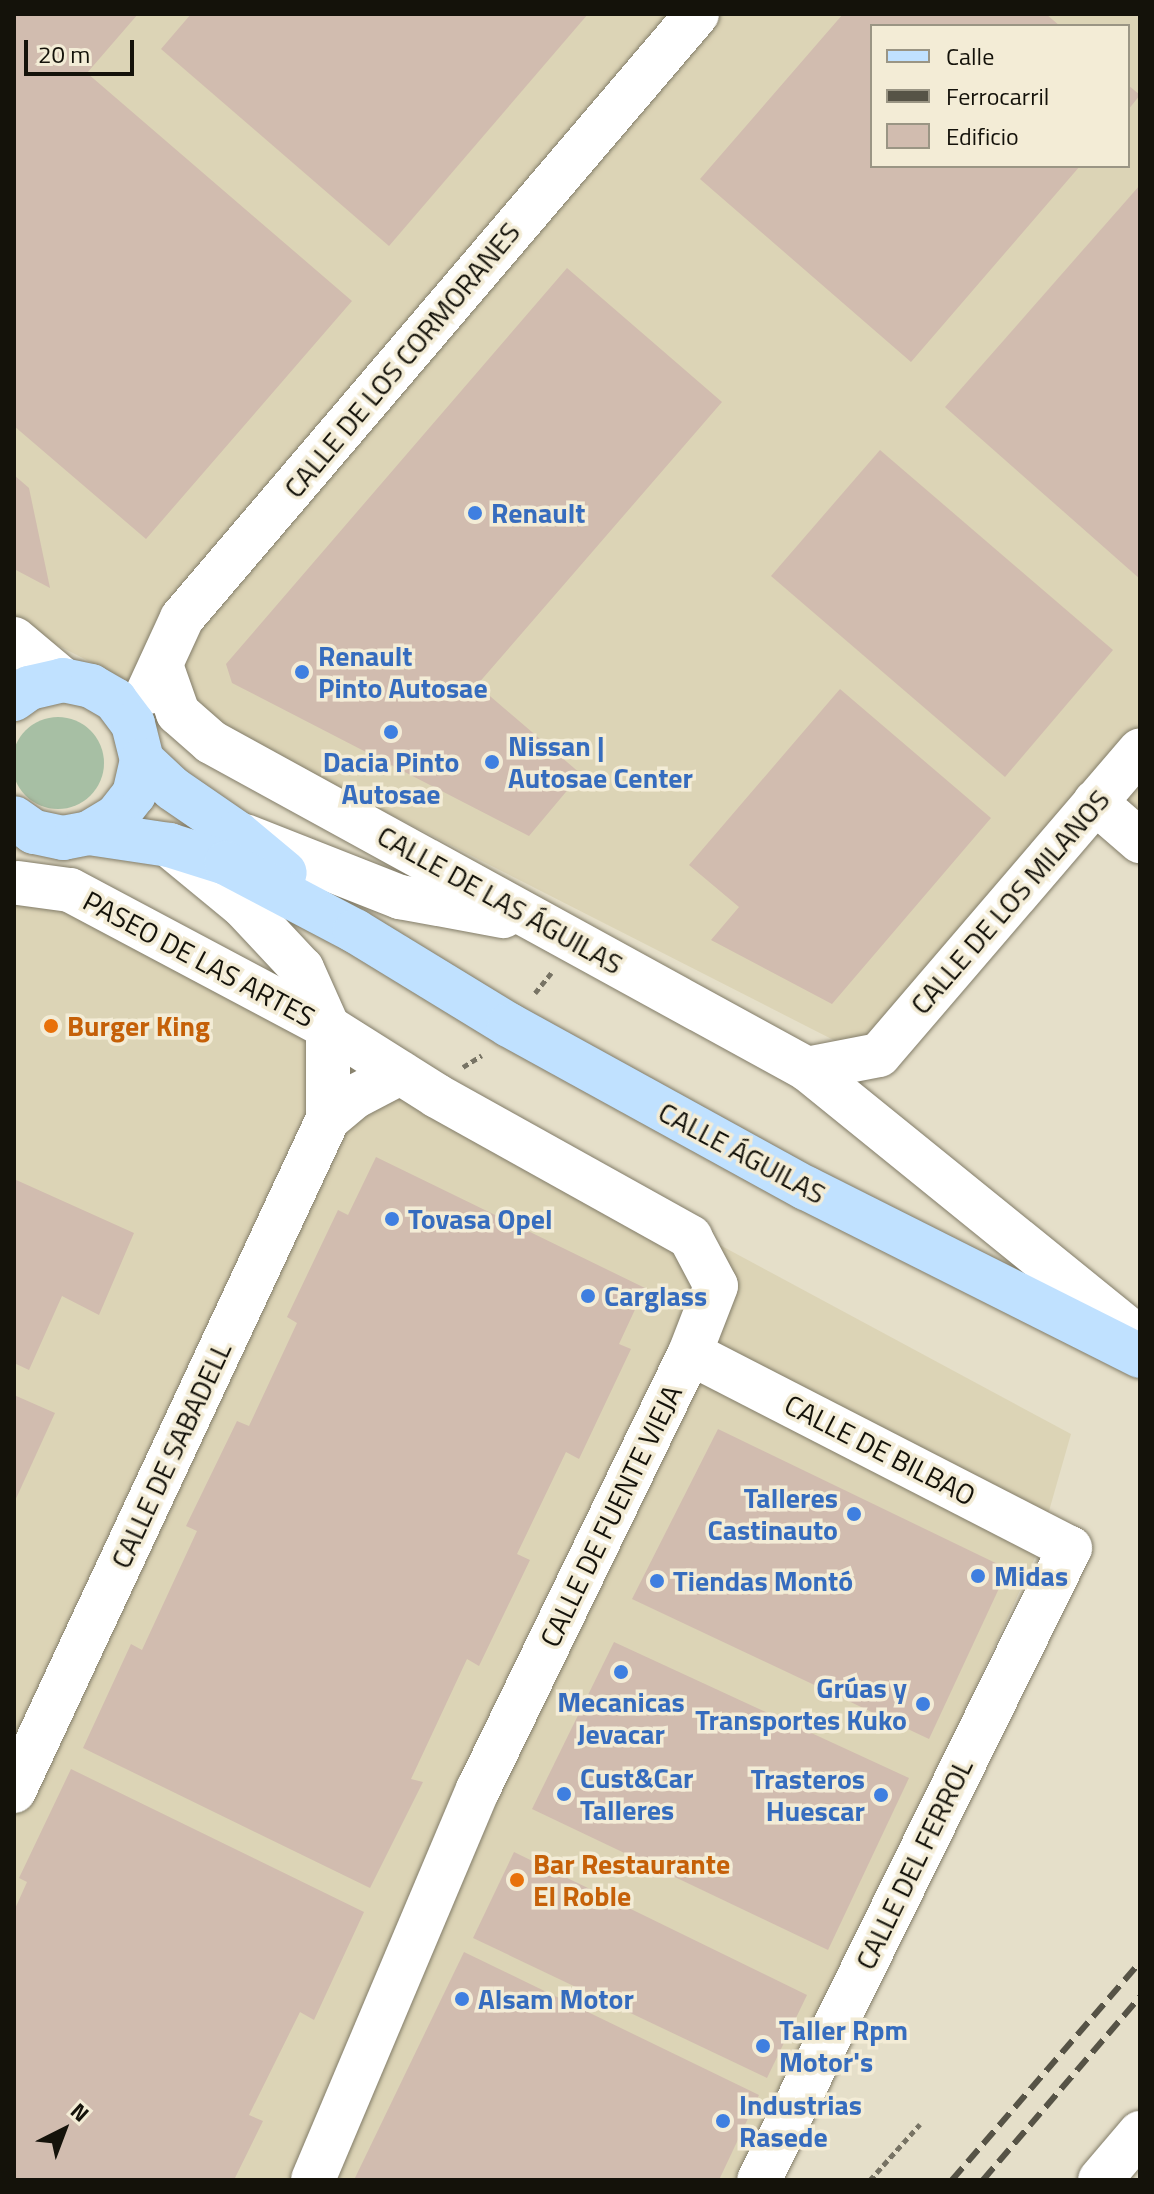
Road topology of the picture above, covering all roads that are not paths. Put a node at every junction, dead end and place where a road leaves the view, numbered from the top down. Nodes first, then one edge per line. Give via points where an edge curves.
1 (697, 14) edge
2 (14, 639) edge
3 (161, 665) junction
4 (63, 680) junction
5 (14, 699) edge
6 (137, 742) junction
7 (1140, 750) edge
8 (1095, 802) junction
9 (14, 818) edge
10 (237, 833) junction
11 (76, 836) junction
12 (1139, 840) edge
13 (169, 845) junction
14 (16, 884) edge
15 (355, 931) junction
16 (561, 932) junction
17 (328, 1027) junction
18 (807, 1069) junction
19 (400, 1073) junction
20 (328, 1119) junction
21 (1140, 1339) edge
22 (690, 1353) junction
23 (1140, 1356) edge
24 (1070, 1548) joint
25 (14, 1791) edge
26 (1140, 2133) edge
27 (313, 2180) edge
28 (759, 2180) edge
29 (1100, 2180) edge

1 - 3 street, CALLE DE LOS CORMORANES via 182,618
2 - 4 street
3 - 6 street, CALLE DE LOS CORMORANES
3 - 16 street, CALLE DE LAS ÁGUILAS via 178,713 211,742
4 - 5 main road via 29,688
4 - 6 main road via 91,686 115,700
6 - 10 main road via 173,789
6 - 11 main road via 134,794 117,816
7 - 8 street, CALLE DE LOS MILANOS
8 - 12 street
8 - 18 street, CALLE DE LOS MILANOS via 879,1055
9 - 11 main road via 34,832
10 - 15 main road
10 - 16 street via 400,897
11 - 13 main road
11 - 14 street
13 - 15 main road via 226,863
13 - 17 street, PASEO DE LAS ARTES via 243,906 302,969
14 - 17 street, PASEO DE LAS ARTES via 70,890
15 - 23 main road, CALLE ÁGUILAS via 509,1025 806,1188
16 - 18 street, CALLE DE LAS ÁGUILAS
17 - 19 street, CALLE DE FUENTE VIEJA
17 - 20 street, CALLE DE SABADELL
18 - 21 street, CALLE DE LAS ÁGUILAS
19 - 20 street, CALLE DE SABADELL via 354,1097
19 - 22 street, CALLE DE FUENTE VIEJA via 690,1237 716,1286
20 - 25 street, CALLE DE SABADELL
22 - 24 street, CALLE DE BILBAO
22 - 27 street, CALLE DE FUENTE VIEJA via 478,1789
24 - 28 street, CALLE DEL FERROL
26 - 29 street

